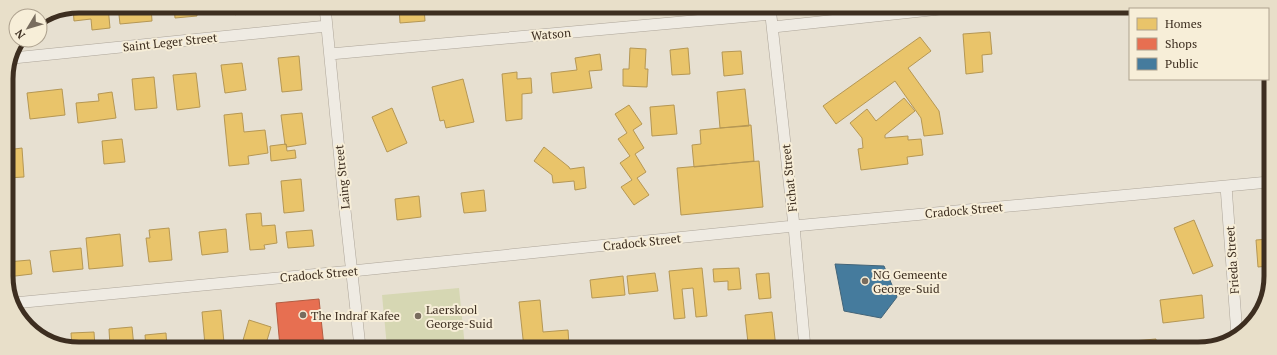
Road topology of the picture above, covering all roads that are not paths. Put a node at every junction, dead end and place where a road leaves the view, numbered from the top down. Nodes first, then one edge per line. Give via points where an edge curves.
1 (326, 13) edge
2 (750, 13) edge
3 (771, 13) edge
4 (903, 13) edge
5 (327, 26) junction
6 (773, 27) junction
7 (330, 54) junction
8 (17, 58) edge
9 (1264, 182) edge
10 (1226, 186) junction
11 (794, 226) junction
12 (352, 271) junction
13 (19, 303) edge
14 (1237, 329) edge
15 (359, 342) edge
16 (804, 342) edge

1 - 5 street, Laing Street
2 - 7 street, Watson
3 - 6 street, Fichat Street
4 - 6 street
5 - 7 street, Laing Street
5 - 8 street, Saint Leger Street
6 - 11 street, Fichat Street
7 - 12 street, Laing Street
9 - 10 street, Cradock Street
10 - 11 street, Cradock Street
10 - 14 street, Frieda Street
11 - 12 street, Cradock Street
11 - 16 street, Fichat Street
12 - 13 street, Cradock Street
12 - 15 street, Laing Street

